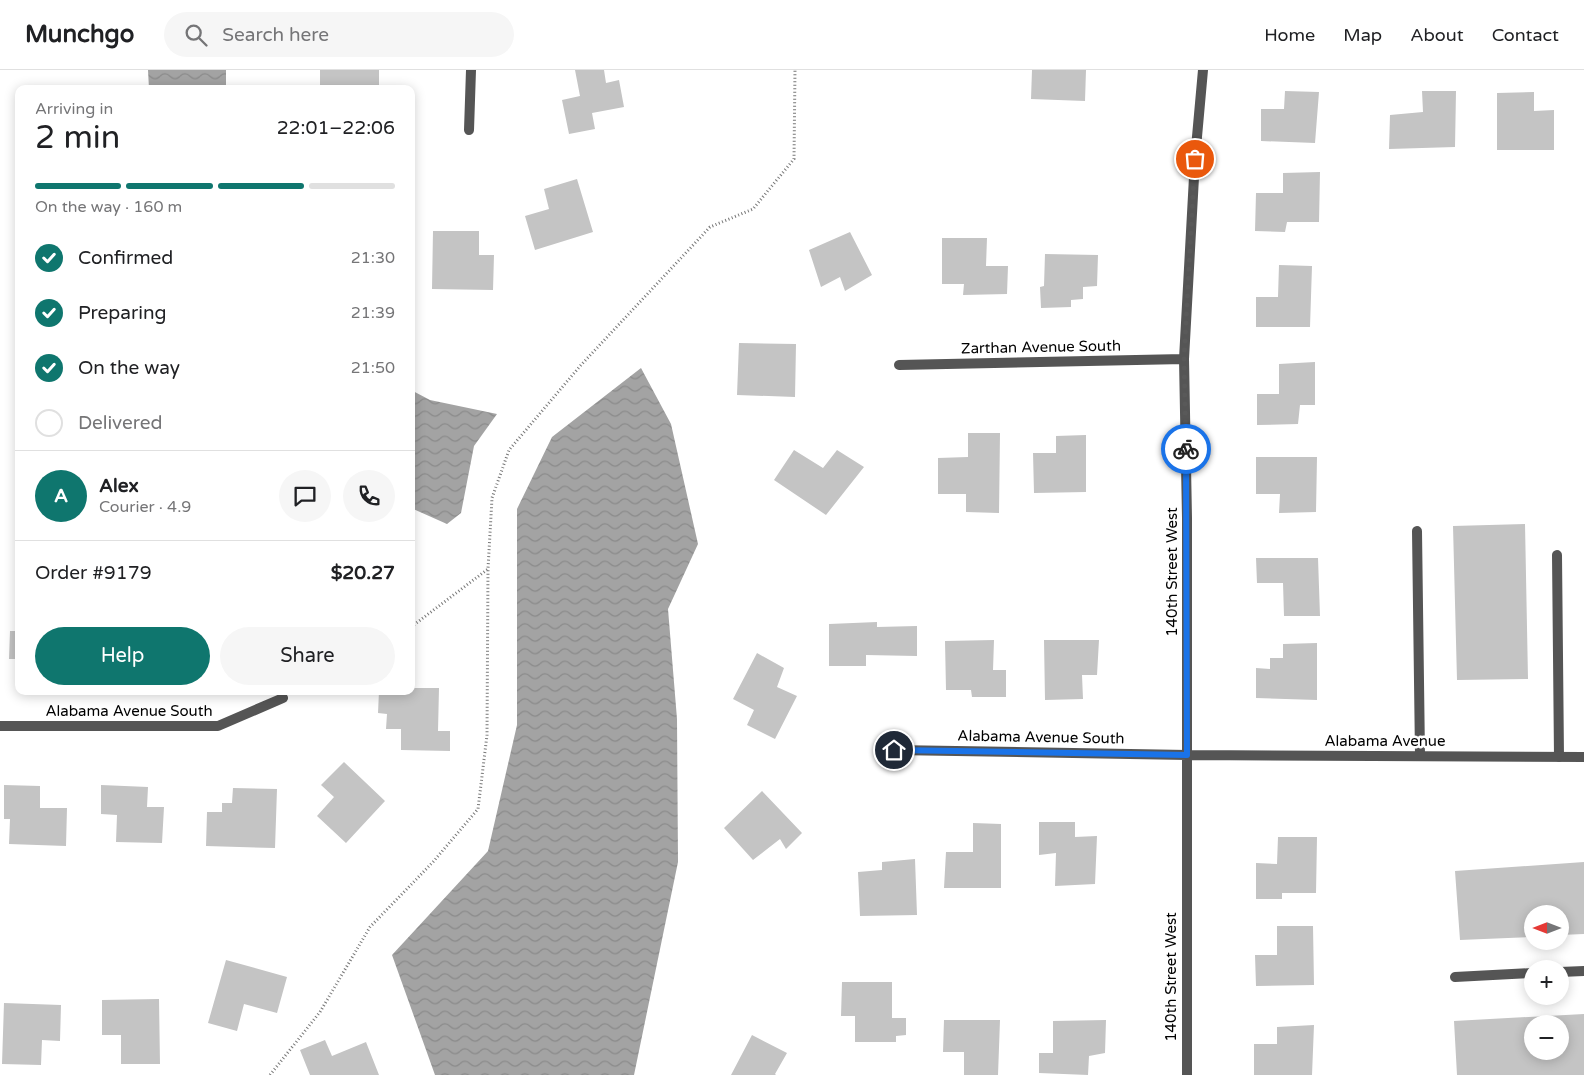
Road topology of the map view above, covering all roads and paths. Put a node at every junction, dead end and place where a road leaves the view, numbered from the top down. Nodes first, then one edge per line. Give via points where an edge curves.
1 (471, 70) edge
2 (796, 70) edge
3 (1203, 70) edge
4 (469, 130) dead end
5 (1184, 359) junction
6 (899, 365) dead end
7 (1417, 530) dead end
8 (1557, 555) dead end
9 (488, 569) junction
10 (415, 624) edge
11 (283, 698) dead end
12 (0, 726) edge
13 (894, 750) dead end
14 (1187, 755) junction
15 (1420, 756) junction
16 (1560, 757) junction
17 (1584, 758) edge
18 (1584, 971) edge
19 (1569, 972) edge
20 (1524, 974) edge
21 (1455, 977) dead end
22 (270, 1075) edge
23 (1187, 1075) edge

1 - 4 street
2 - 9 path via 794,160 753,210 710,227 581,365 509,450 492,498
3 - 5 street, 140th Street West
5 - 6 street, Zarthan Avenue South
5 - 14 street, 140th Street West
7 - 15 street
8 - 16 street
9 - 10 path
9 - 22 path via 486,735 478,808 433,862 370,927 320,1012
11 - 12 street, Alabama Avenue South via 218,726
13 - 14 street, Alabama Avenue South
14 - 15 street, Alabama Avenue
14 - 23 street, 140th Street West
15 - 16 street, Alabama Avenue
16 - 17 street, Alabama Avenue
18 - 19 street
20 - 21 street

